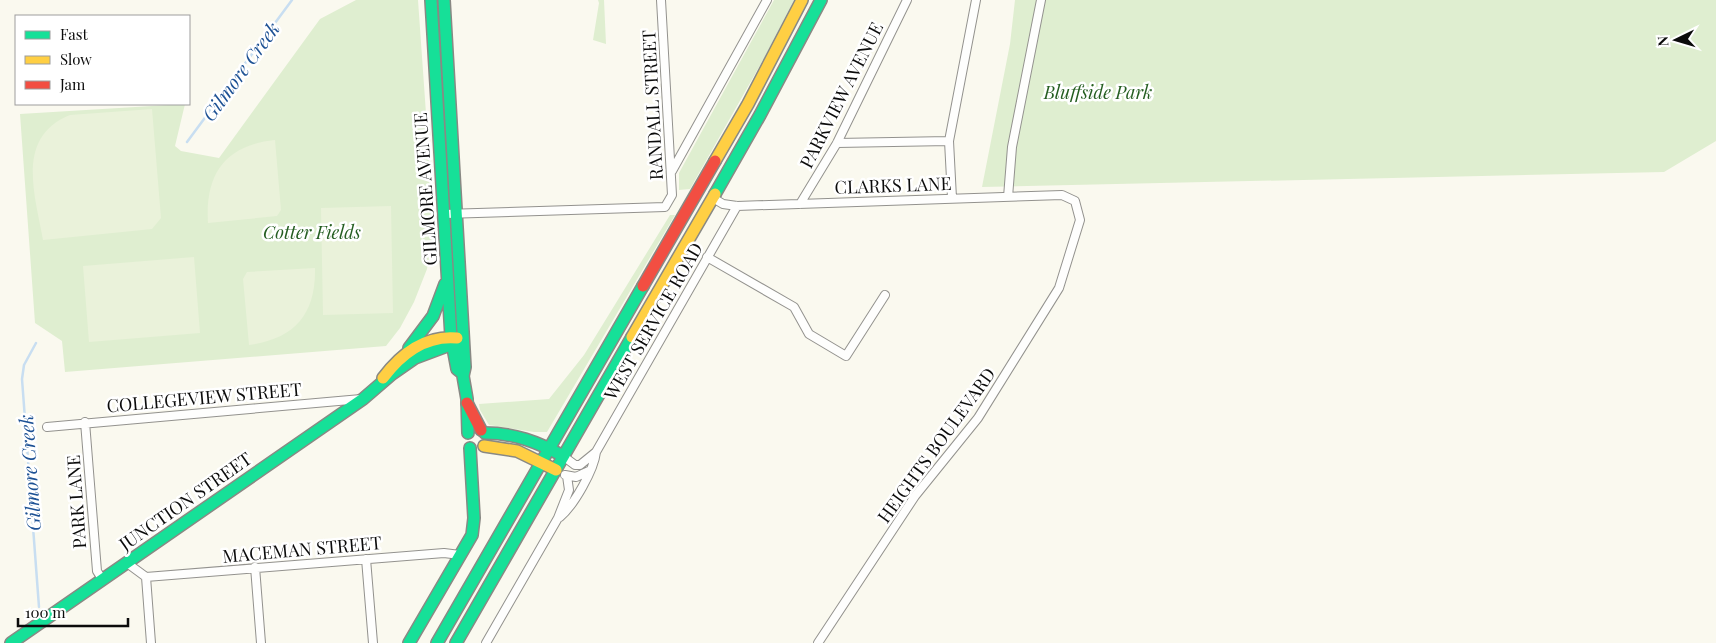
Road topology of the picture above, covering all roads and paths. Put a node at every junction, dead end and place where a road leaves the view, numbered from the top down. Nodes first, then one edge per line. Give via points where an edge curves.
1 (431, 0) edge
2 (444, 0) edge
3 (661, 0) edge
4 (767, 0) edge
5 (802, 0) edge
6 (821, 0) edge
7 (907, 0) edge
8 (976, 0) edge
9 (1041, 0) edge
10 (948, 141) junction
11 (837, 143) junction
12 (671, 171) junction
13 (708, 171) junction
14 (1008, 196) junction
15 (713, 198) junction
16 (952, 198) junction
17 (1075, 201) joint
18 (800, 204) junction
19 (738, 206) junction
20 (450, 213) junction
21 (707, 257) junction
22 (448, 275) junction
23 (885, 295) dead end
24 (463, 340) junction
25 (451, 342) junction
26 (402, 356) junction
27 (462, 373) junction
28 (378, 386) junction
29 (363, 398) junction
30 (467, 403) junction
31 (85, 422) junction
32 (47, 427) dead end
33 (483, 431) junction
34 (468, 433) junction
35 (479, 448) junction
36 (549, 448) junction
37 (596, 452) junction
38 (563, 456) junction
39 (542, 462) junction
40 (590, 471) junction
41 (562, 473) junction
42 (558, 518) junction
43 (460, 555) junction
44 (366, 559) junction
45 (127, 563) junction
46 (255, 567) junction
47 (146, 577) junction
48 (102, 579) junction
49 (444, 638) edge
50 (459, 640) edge
51 (11, 643) edge
52 (151, 643) edge
53 (261, 643) edge
54 (372, 643) edge
55 (409, 643) edge
56 (437, 643) edge
57 (486, 643) edge
58 (818, 643) edge

1 - 20 main road, GILMORE AVENUE
2 - 20 main road, GILMORE AVENUE
3 - 12 street, RANDALL STREET
4 - 12 street
5 - 13 main road via 758,86
6 - 15 main road
7 - 11 street, PARKVIEW AVENUE
8 - 10 street
9 - 14 street via 1012,147
10 - 11 street
10 - 16 street
11 - 18 street, PARKVIEW AVENUE
12 - 20 street, RANDALL STREET via 672,195 665,207
13 - 15 main road via 707,184
13 - 36 main road
14 - 16 street, CLARKS LANE
14 - 17 street, CLARKS LANE via 1062,195
15 - 19 street, CLARKS LANE via 723,204
15 - 38 main road
16 - 18 street, CLARKS LANE
17 - 58 street, HEIGHTS BOULEVARD via 1080,220 1059,288 978,418 915,496
18 - 19 street, CLARKS LANE
19 - 21 street, WEST SERVICE ROAD
20 - 22 main road, GILMORE AVENUE
20 - 24 main road, GILMORE AVENUE
21 - 23 street via 794,307 809,334 846,356
21 - 37 street, WEST SERVICE ROAD
22 - 25 main road, GILMORE AVENUE
22 - 26 main road via 433,316
24 - 25 main road, JUNCTION STREET
24 - 27 main road, GILMORE AVENUE via 465,367
25 - 26 main road, JUNCTION STREET via 428,342
25 - 27 main road, GILMORE AVENUE via 457,369
25 - 28 main road, JUNCTION STREET via 422,355
26 - 28 main road, JUNCTION STREET
27 - 30 main road, GILMORE AVENUE
28 - 29 main road, JUNCTION STREET
29 - 31 street, COLLEGEVIEW STREET
29 - 45 main road, JUNCTION STREET
30 - 33 main road, GILMORE AVENUE
30 - 34 main road, GILMORE AVENUE
31 - 32 street, COLLEGEVIEW STREET
31 - 48 street, PARK LANE via 97,571
33 - 34 main road via 474,429
33 - 35 main road, GILMORE AVENUE via 487,442
33 - 36 main road via 518,435
34 - 35 main road, GILMORE AVENUE via 466,443
35 - 39 main road via 517,452
35 - 43 main road via 477,468 472,476 473,530
36 - 38 main road
36 - 39 main road
37 - 38 street, WEST SERVICE ROAD via 580,465
37 - 40 street, WEST SERVICE ROAD
38 - 41 main road
39 - 41 main road
39 - 49 main road
40 - 41 street via 579,476
40 - 42 street, WEST SERVICE ROAD via 570,506
41 - 42 street, WEST SERVICE ROAD via 569,490
41 - 50 main road
42 - 57 street, WEST SERVICE ROAD
43 - 44 street, MACEMAN STREET via 444,553
43 - 55 main road
44 - 46 street, MACEMAN STREET
44 - 54 street
45 - 47 street
45 - 48 main road, JUNCTION STREET
46 - 47 street, MACEMAN STREET
46 - 53 street
47 - 52 street
48 - 51 main road, JUNCTION STREET
49 - 56 main road

